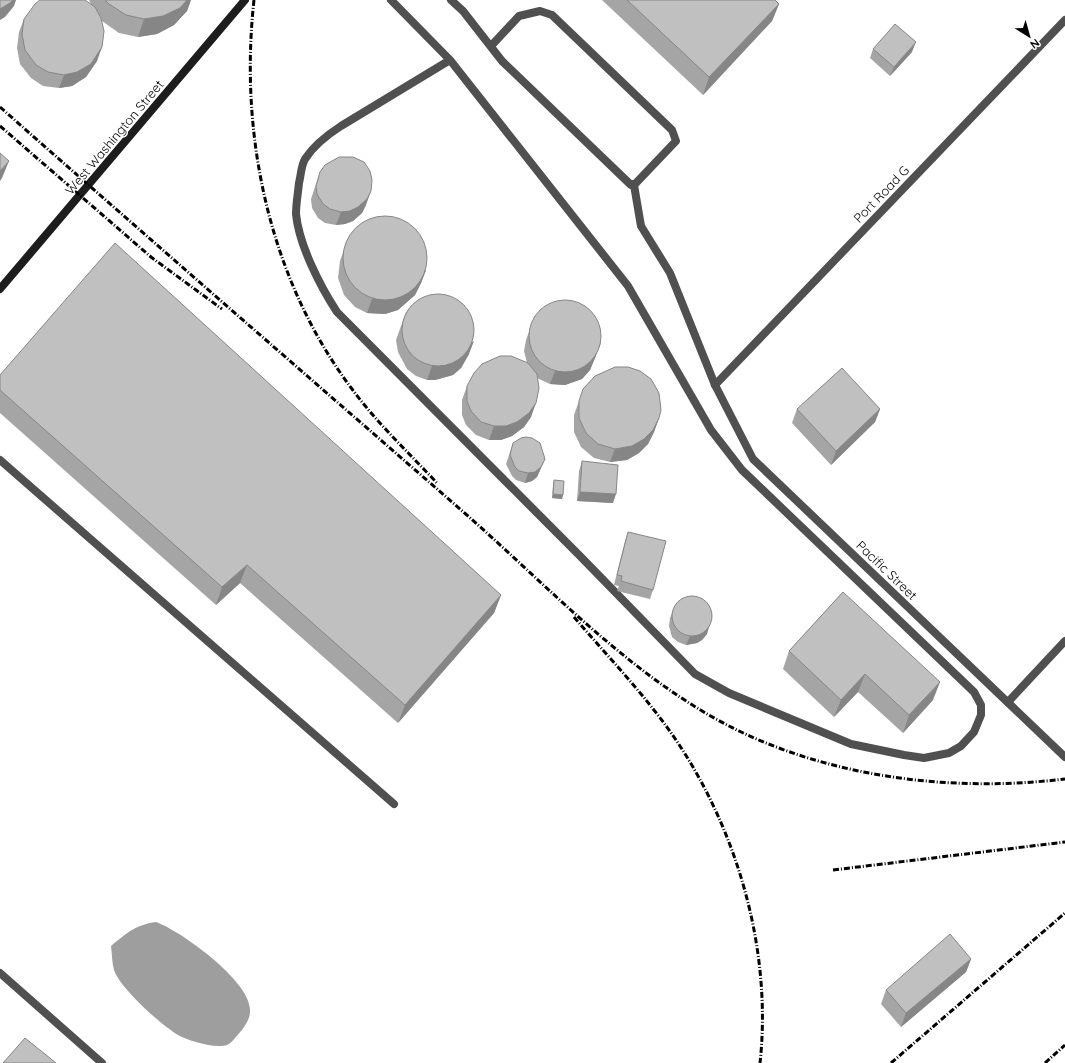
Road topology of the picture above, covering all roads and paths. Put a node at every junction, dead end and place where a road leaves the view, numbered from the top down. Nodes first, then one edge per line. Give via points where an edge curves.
1 (245, 0) edge
2 (391, 0) edge
3 (451, 0) edge
4 (1065, 20) edge
5 (490, 46) junction
6 (450, 60) junction
7 (634, 185) junction
8 (0, 289) edge
9 (715, 385) junction
10 (0, 460) edge
11 (1065, 641) edge
12 (1008, 702) junction
13 (1065, 757) edge
14 (394, 804) dead end
15 (0, 973) edge
16 (102, 1063) edge

1 - 8 street, West Washington Street
2 - 6 street
3 - 5 street via 463,11
4 - 9 street, Port Road G
5 - 7 street via 502,61 631,185
5 - 7 street via 519,16 540,11 552,15 672,130 676,141
6 - 6 street via 628,286 711,430 742,470 974,692 981,705 982,715 974,732 961,746 949,753 924,758 852,744 729,693 695,674 338,312 319,280 299,227 296,213 297,197 304,161 324,138 341,126
7 - 9 street, Pacific Street via 641,226 670,273
9 - 12 street, Pacific Street via 753,459
10 - 14 street
11 - 12 street
12 - 13 street, Pacific Street
15 - 16 street

